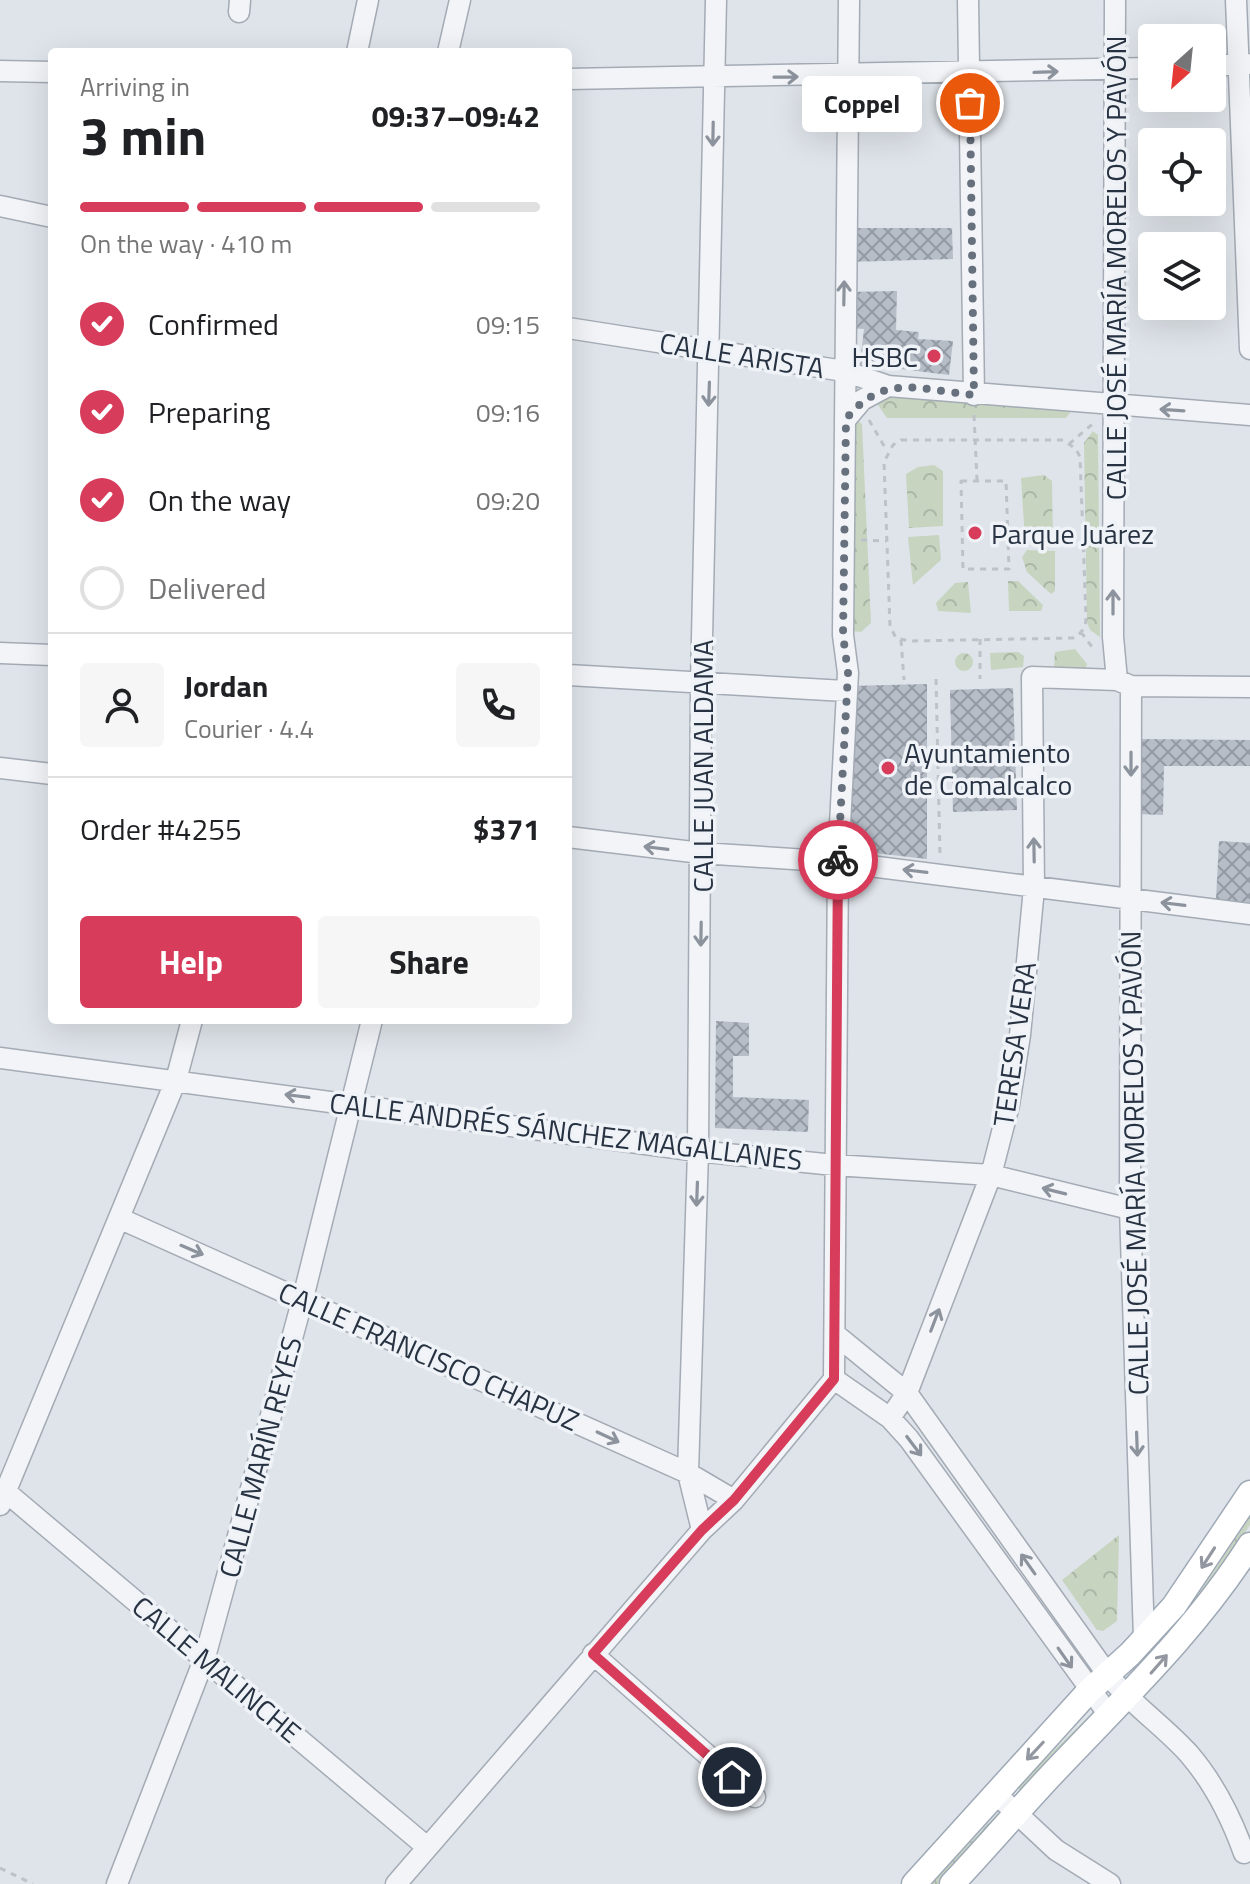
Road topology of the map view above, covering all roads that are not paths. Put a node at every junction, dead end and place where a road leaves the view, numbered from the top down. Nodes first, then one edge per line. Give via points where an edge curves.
1 (368, 0) edge
2 (460, 0) edge
3 (716, 0) edge
4 (849, 0) edge
5 (968, 0) edge
6 (1115, 0) edge
7 (1236, 0) edge
8 (358, 48) edge
9 (449, 48) edge
10 (1244, 64) edge
11 (1138, 69) edge
12 (1115, 70) junction
13 (0, 71) edge
14 (48, 72) edge
15 (969, 74) junction
16 (847, 77) junction
17 (714, 78) junction
18 (572, 79) edge
19 (0, 206) edge
20 (48, 216) edge
21 (572, 329) edge
22 (1250, 349) edge
23 (711, 351) junction
24 (844, 371) junction
25 (888, 386) junction
26 (974, 395) junction
27 (1114, 406) junction
28 (1250, 415) edge
29 (846, 419) junction
30 (0, 653) edge
31 (48, 655) edge
32 (572, 675) edge
33 (1124, 683) junction
34 (701, 684) junction
35 (1250, 687) edge
36 (845, 691) junction
37 (0, 768) edge
38 (48, 774) edge
39 (572, 837) edge
40 (701, 853) junction
41 (838, 862) junction
42 (1034, 888) junction
43 (1132, 899) junction
44 (1250, 914) edge
45 (191, 1024) edge
46 (371, 1024) edge
47 (0, 1058) edge
48 (176, 1080) junction
49 (351, 1102) junction
50 (698, 1151) junction
51 (834, 1165) junction
52 (991, 1175) junction
53 (1130, 1209) junction
54 (121, 1219) junction
55 (303, 1298) junction
56 (836, 1335) junction
57 (834, 1379) junction
58 (907, 1393) junction
59 (890, 1418) junction
60 (688, 1473) junction
61 (1250, 1493) edge
62 (3, 1499) edge
63 (734, 1500) junction
64 (702, 1530) junction
65 (1250, 1545) edge
66 (1144, 1639) junction
67 (593, 1654) junction
68 (205, 1657) junction
69 (1108, 1675) junction
70 (1089, 1691) junction
71 (1118, 1707) junction
72 (996, 1794) junction
73 (755, 1797) dead end
74 (1017, 1815) junction
75 (427, 1847) junction
76 (1244, 1853) dead end
77 (117, 1884) edge
78 (396, 1884) edge
79 (914, 1884) edge
80 (952, 1884) edge
81 (1110, 1884) edge

1 - 8 street
2 - 9 street
3 - 17 street, CALLE JUAN ALDAMA
4 - 16 street
5 - 15 street
6 - 12 street, CALLE JOSÉ MARÍA MORELOS Y PAVÓN
7 - 10 street
10 - 22 street
11 - 12 street
15 -> 12 street
12 - 27 street, CALLE JOSÉ MARÍA MORELOS Y PAVÓN
13 - 14 street
15 - 16 street
15 - 26 street
17 -> 16 street
24 -> 16 street
17 - 18 street
17 -> 23 street, CALLE JUAN ALDAMA
19 - 20 street
21 - 23 street, CALLE ARISTA
23 - 24 street, CALLE ARISTA
23 -> 34 street, CALLE JUAN ALDAMA
24 - 25 street, CALLE ARISTA
24 - 29 street
25 - 26 street, CALLE ARISTA
25 - 29 street via 859,403
26 - 27 street, CALLE ARISTA
28 -> 27 street, CALLE ARISTA
33 -> 27 street, CALLE JOSÉ MARÍA MORELOS Y PAVÓN via 1113,637
29 - 36 street
30 - 31 street
32 - 34 street
33 - 35 street
42 -> 33 street, TERESA VERA via 1032,679
33 -> 43 street, CALLE JOSÉ MARÍA MORELOS Y PAVÓN
34 - 36 street
34 - 40 street, CALLE JUAN ALDAMA
36 - 41 street
37 - 38 street
40 -> 39 street
40 - 41 street
40 -> 50 street, CALLE JUAN ALDAMA
42 -> 41 street
41 - 51 street
42 - 43 street
42 - 52 street, TERESA VERA via 1020,1035
44 -> 43 street
43 - 53 street, CALLE JOSÉ MARÍA MORELOS Y PAVÓN
45 - 48 street
46 - 49 street, CALLE MARÍN REYES
47 - 48 street, CALLE ANDRÉS SÁNCHEZ MAGALLANES
49 -> 48 street, CALLE ANDRÉS SÁNCHEZ MAGALLANES
48 - 54 street
49 - 50 street, CALLE ANDRÉS SÁNCHEZ MAGALLANES
49 - 55 street, CALLE MARÍN REYES
50 - 51 street, CALLE ANDRÉS SÁNCHEZ MAGALLANES
50 -> 60 street, CALLE JUAN ALDAMA
51 - 52 street, CALLE ANDRÉS SÁNCHEZ MAGALLANES
51 - 56 street
53 -> 52 street, CALLE ANDRÉS SÁNCHEZ MAGALLANES
58 -> 52 street, TERESA VERA
53 -> 66 street, CALLE JOSÉ MARÍA MORELOS Y PAVÓN
54 -> 55 street, CALLE FRANCISCO CHAPUZ
54 - 62 street
55 -> 60 street, CALLE FRANCISCO CHAPUZ
55 - 68 street, CALLE MARÍN REYES
56 - 57 street
56 - 58 street
57 - 59 street
57 - 63 street
58 - 59 street, TERESA VERA
69 -> 58 street
59 -> 70 street
60 - 63 street, CALLE FRANCISCO CHAPUZ
60 - 64 street, CALLE JUAN ALDAMA
61 -> 66 main road via 1200,1571
62 - 68 street, CALLE MALINCHE
63 - 64 street
64 - 67 street
71 -> 65 main road via 1223,1587
66 - 69 main road
67 - 73 street
67 - 75 street
68 - 75 street, CALLE MALINCHE
68 - 77 street, CALLE MARÍN REYES
69 - 70 main road
69 - 71 street
70 - 71 street
70 -> 72 main road
71 - 74 main road
71 - 76 street via 1187,1752 1210,1780
72 - 74 street
72 - 79 main road
74 - 80 main road
74 - 81 street via 1056,1850
75 - 78 street

